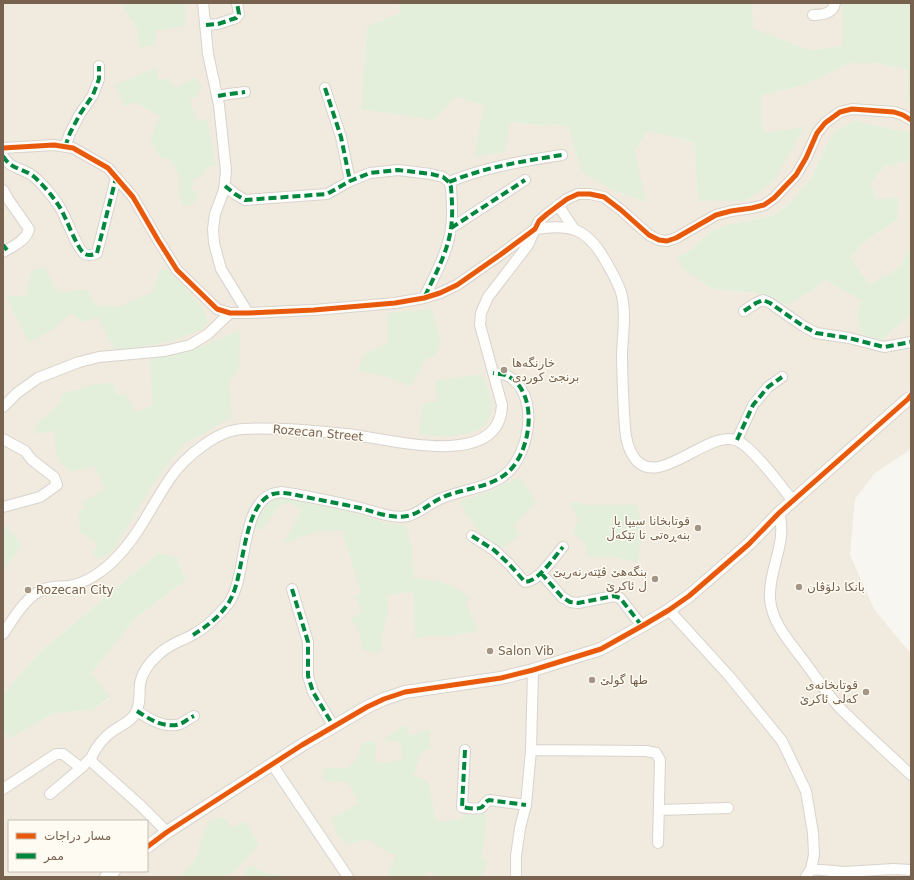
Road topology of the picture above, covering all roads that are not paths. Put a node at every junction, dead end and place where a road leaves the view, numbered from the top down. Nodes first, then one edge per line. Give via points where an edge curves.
1 (202, 3) edge
2 (237, 3) edge
3 (835, 3) edge
4 (813, 15) dead end
5 (206, 25) junction
6 (99, 66) dead end
7 (325, 88) dead end
8 (245, 92) dead end
9 (218, 96) junction
10 (911, 120) edge
11 (65, 147) junction
12 (3, 148) edge
13 (562, 155) dead end
14 (3, 156) edge
15 (116, 178) junction
16 (525, 180) dead end
17 (350, 181) junction
18 (448, 182) junction
19 (225, 186) junction
20 (3, 190) edge
21 (558, 205) junction
22 (451, 228) junction
23 (535, 229) junction
24 (574, 229) junction
25 (4, 249) edge
26 (424, 298) junction
27 (744, 311) dead end
28 (230, 313) junction
29 (248, 313) junction
30 (911, 342) edge
31 (493, 373) junction
32 (782, 377) dead end
33 (910, 397) edge
34 (3, 407) edge
35 (3, 439) edge
36 (738, 440) junction
37 (793, 501) junction
38 (3, 507) edge
39 (779, 513) junction
40 (472, 536) dead end
41 (563, 547) dead end
42 (541, 573) junction
43 (292, 589) dead end
44 (669, 610) junction
45 (642, 626) junction
46 (3, 634) edge
47 (533, 670) junction
48 (137, 712) junction
49 (194, 716) dead end
50 (334, 726) junction
51 (465, 750) dead end
52 (531, 750) junction
53 (91, 758) junction
54 (272, 764) junction
55 (81, 768) junction
56 (911, 775) edge
57 (3, 789) edge
58 (50, 794) dead end
59 (526, 805) junction
60 (728, 808) dead end
61 (659, 810) junction
62 (167, 832) junction
63 (658, 843) dead end
64 (148, 846) edge
65 (911, 870) edge
66 (808, 873) edge
67 (348, 877) edge
68 (516, 877) edge

1 - 5 street
2 - 5 street via 236,18
3 - 4 street via 831,11
5 - 9 street via 208,54
6 - 11 street via 99,79 93,95 73,127
7 - 17 street via 341,137
8 - 9 street
9 - 19 street via 226,171
10 - 21 street via 894,112 852,109 840,112 832,116 817,133 796,175 774,198 764,205 716,215 667,241 648,235 604,197 578,194
11 - 12 street via 37,145
11 - 15 street via 73,148 90,157 108,168
13 - 18 street via 473,172
14 - 15 street via 8,164 32,175 49,192 65,215 79,247 84,254 89,255 97,253
15 - 28 street via 133,197 177,270 217,309
16 - 22 street
17 - 18 street via 370,173 398,170 431,174
17 - 19 street via 327,194 246,200
18 - 22 street via 451,187
19 - 29 street via 215,214 213,229 216,255 220,269
20 - 25 street via 29,228 28,234
21 - 23 street
21 - 24 street
22 - 26 street via 437,272
23 - 24 street via 551,226
23 - 26 street via 457,285
23 - 31 street, Rozecan Street via 528,245 498,282 481,313 480,325
24 - 36 street via 594,243 622,294 624,423 628,445 638,464 648,468 663,466 717,441
26 - 29 street via 374,305
27 - 30 street via 763,300 816,333 884,347
28 - 29 street
28 - 34 street via 208,334 190,345 165,351 99,357 79,362 38,378
31 - 46 street, Rozecan Street via 502,405 502,416 492,432 484,438 457,446 422,446 348,434 278,429 242,429 218,435 198,450 172,476 117,557 82,583 44,589 33,596
31 - 48 street via 508,376 518,384 528,405 529,423 522,450 508,472 490,484 451,494 410,516 402,517 281,492 272,494 257,508 251,521 234,593 228,603 204,628 170,645 149,664 140,683
32 - 36 street via 768,387 753,405
33 - 37 street
35 - 38 street via 25,451 32,460 54,477 57,485 40,497
36 - 37 street via 752,451
37 - 39 street
39 - 44 street via 749,544
39 - 56 street via 782,535 771,582 770,600 773,614 781,630 839,707
40 - 42 street via 494,550 525,582
41 - 42 street
42 - 45 street via 562,597 570,602 578,603 614,596 620,598
43 - 50 street via 308,642 308,676 314,692
44 - 45 street
44 - 66 street via 730,677 782,741 806,791 814,855
45 - 47 street via 601,649
47 - 50 street via 501,678 405,692 367,707
47 - 52 street
48 - 49 street via 170,725 179,724
48 - 53 street via 133,718 101,741
50 - 54 street
51 - 59 street via 462,808 480,808 489,800
52 - 59 street
52 - 61 street via 656,753 660,760
53 - 55 street
53 - 62 street via 93,763
54 - 62 street
54 - 67 street
55 - 57 street via 63,754 56,754
55 - 58 street
59 - 68 street via 517,849
60 - 61 street
61 - 63 street
62 - 64 street
65 - 66 street

